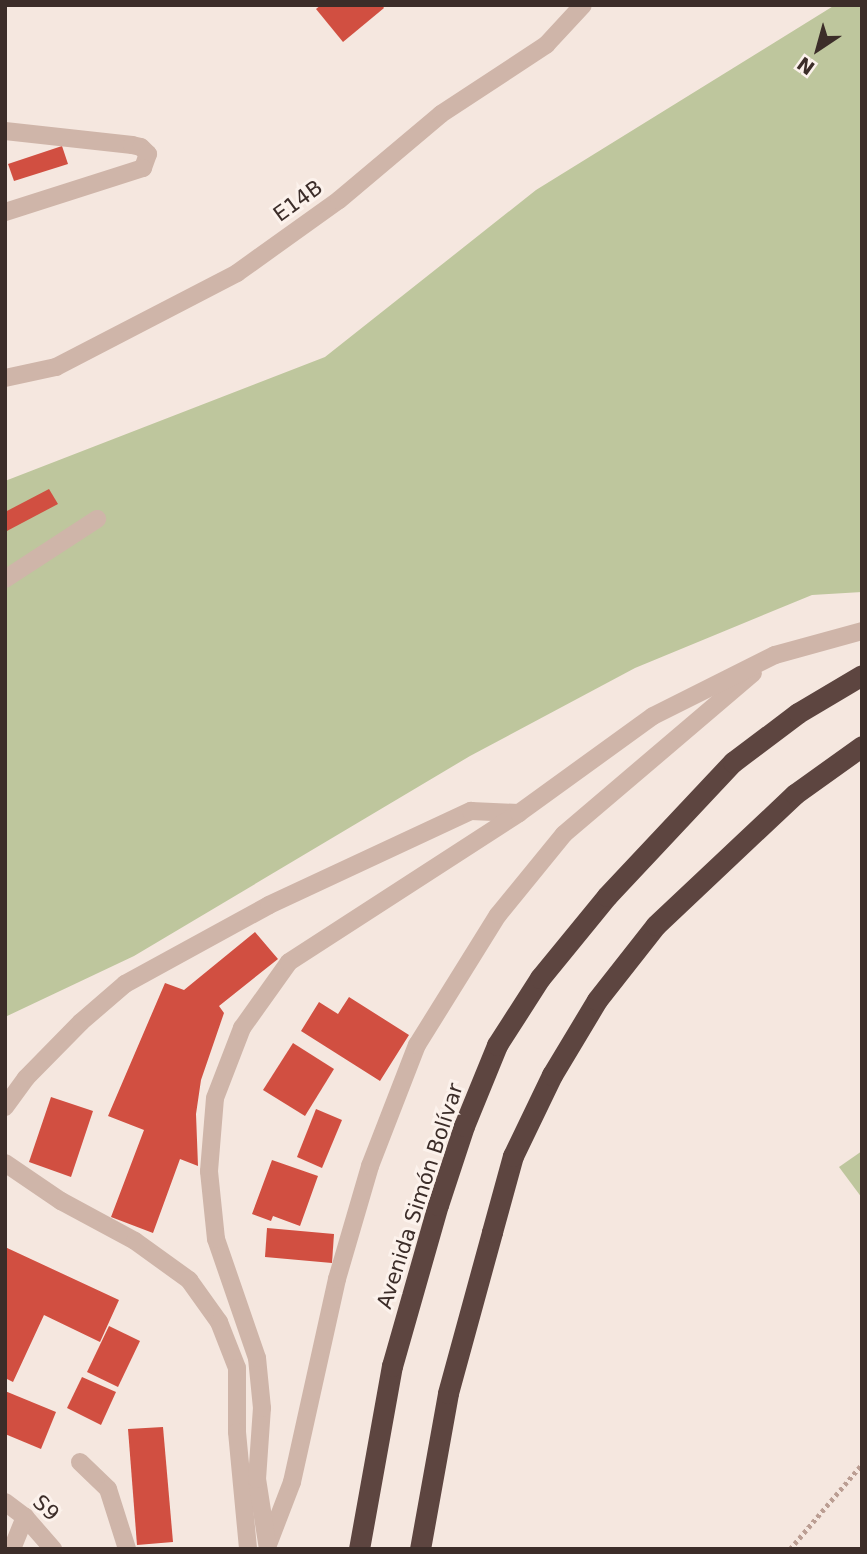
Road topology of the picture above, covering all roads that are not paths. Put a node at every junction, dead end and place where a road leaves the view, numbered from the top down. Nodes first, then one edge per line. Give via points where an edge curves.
1 (583, 5) edge
2 (5, 131) edge
3 (5, 212) edge
4 (5, 378) edge
5 (97, 519) dead end
6 (5, 579) edge
7 (862, 631) edge
8 (775, 655) junction
9 (862, 675) edge
10 (862, 746) edge
11 (519, 813) junction
12 (5, 1107) edge
13 (5, 1163) edge
14 (80, 1462) dead end
15 (5, 1502) edge
16 (25, 1517) junction
17 (268, 1547) edge
18 (12, 1549) edge
19 (53, 1549) edge
20 (127, 1549) edge
21 (248, 1549) edge
22 (359, 1549) edge
23 (420, 1549) edge

1 - 4 street, E14B via 546,45 441,114 339,200 237,272 56,367
2 - 3 street via 132,145 148,154 143,168
5 - 6 street
7 - 8 street
8 - 11 street via 653,716
8 - 17 street via 564,834 498,915 417,1045 370,1166 337,1279 292,1482
9 - 22 highway, Avenida Simón Bolívar via 798,713 733,762 607,896 540,978 497,1045 438,1205 393,1366
10 - 23 highway via 795,794 656,925 597,1000 552,1075 513,1156 448,1394
11 - 12 street via 471,811 268,905 125,984 44,1059
11 - 17 street via 289,962 242,1028 215,1098 209,1171 216,1239 257,1358 262,1408 257,1479
13 - 21 street via 178,1272 219,1322 237,1368 237,1432
14 - 20 street via 107,1489
15 - 16 street, S9
16 - 18 street
16 - 19 street, S9

